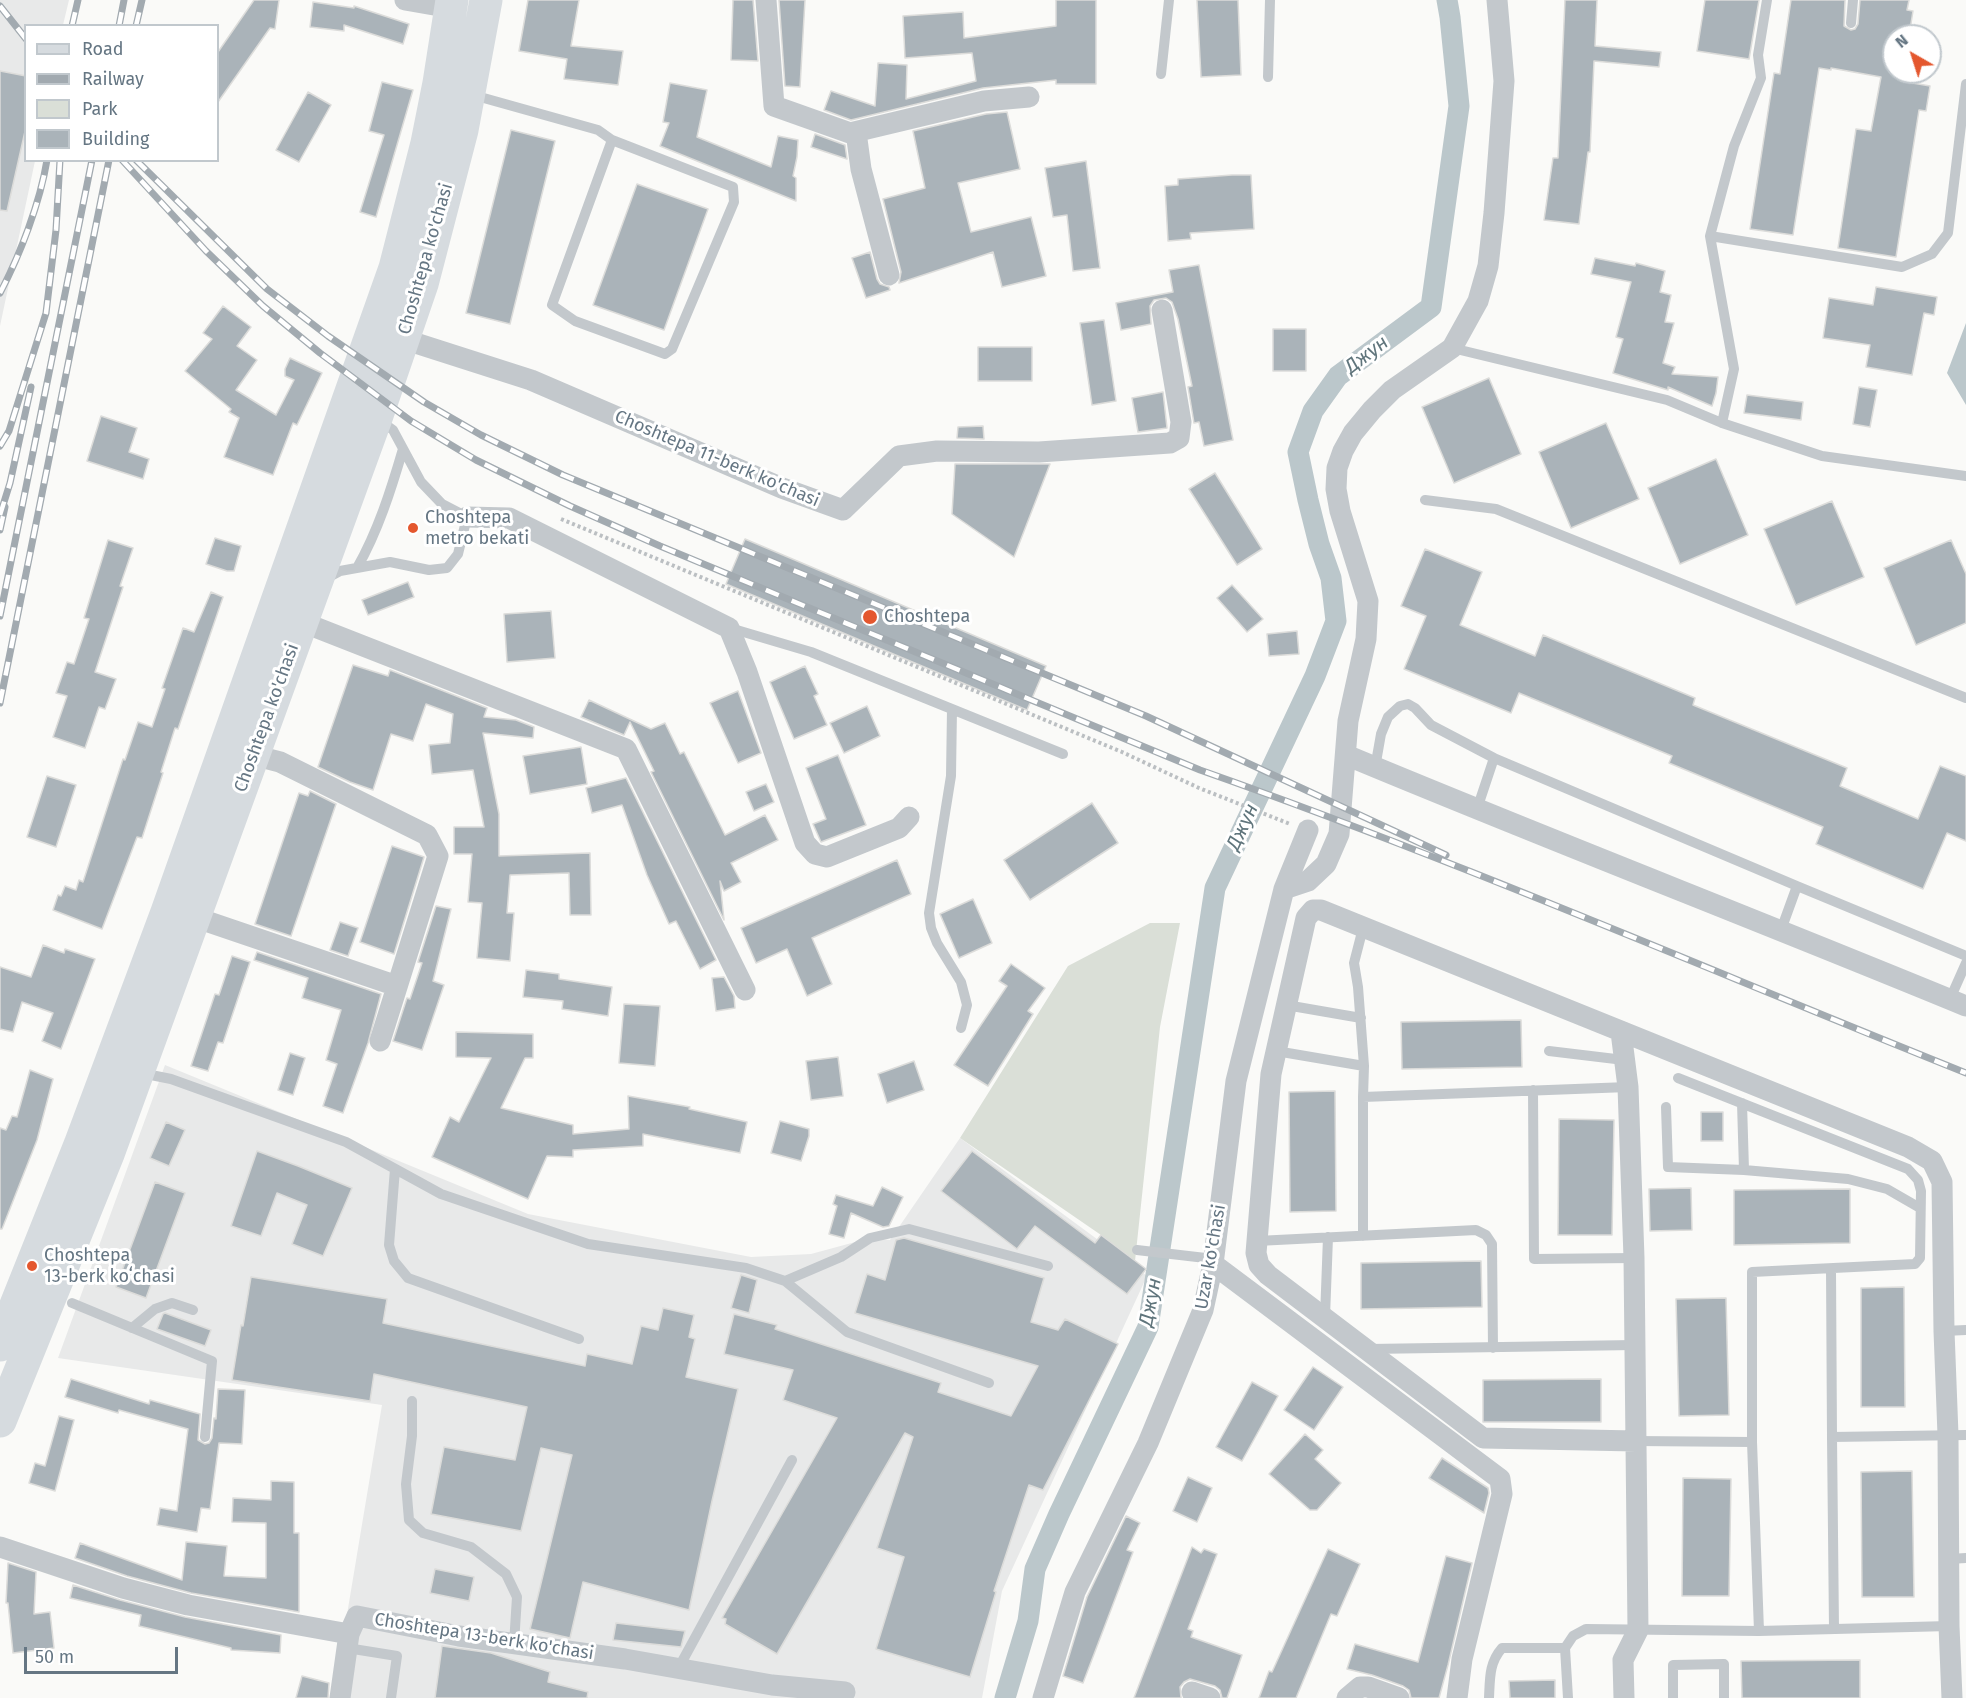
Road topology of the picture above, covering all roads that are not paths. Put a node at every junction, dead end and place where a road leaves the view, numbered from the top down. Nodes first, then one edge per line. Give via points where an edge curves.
1 (405, 0) edge
2 (486, 0) edge
3 (766, 0) edge
4 (1169, 0) edge
5 (1270, 0) edge
6 (1497, 0) edge
7 (1767, 0) edge
8 (1853, 0) edge
9 (452, 4) edge
10 (1851, 23) dead end
11 (1161, 74) dead end
12 (1268, 77) dead end
13 (1966, 84) edge
14 (469, 94) junction
15 (1029, 97) dead end
16 (856, 132) junction
17 (612, 140) junction
18 (1710, 236) junction
19 (889, 275) dead end
20 (1162, 310) dead end
21 (403, 339) junction
22 (1452, 348) junction
23 (376, 418) junction
24 (1722, 423) junction
25 (403, 449) junction
26 (1966, 476) edge
27 (1425, 500) dead end
28 (467, 517) junction
29 (357, 568) junction
30 (314, 585) junction
31 (302, 622) junction
32 (729, 628) junction
33 (1966, 698) edge
34 (952, 709) junction
35 (1063, 754) dead end
36 (253, 755) junction
37 (1346, 755) junction
38 (1494, 758) junction
39 (1375, 768) junction
40 (1477, 809) junction
41 (909, 817) dead end
42 (1308, 830) road end
43 (1797, 886) junction
44 (1288, 888) junction
45 (1313, 910) junction
46 (194, 917) junction
47 (1363, 928) junction
48 (1781, 930) junction
49 (1966, 956) edge
50 (1966, 963) edge
51 (397, 986) junction
52 (745, 990) dead end
53 (1958, 1003) edge
54 (1286, 1005) junction
55 (1361, 1018) junction
56 (961, 1028) dead end
57 (1621, 1032) junction
58 (380, 1041) dead end
59 (1276, 1051) junction
60 (1549, 1051) dead end
61 (1624, 1060) junction
62 (1364, 1066) junction
63 (138, 1072) junction
64 (1678, 1078) dead end
65 (1628, 1087) junction
66 (1533, 1090) junction
67 (1363, 1097) junction
68 (1742, 1103) junction
69 (1666, 1107) dead end
70 (395, 1169) junction
71 (1744, 1170) junction
72 (1920, 1208) junction
73 (1363, 1236) junction
74 (1328, 1237) junction
75 (1257, 1241) junction
76 (1137, 1250) dead end
77 (1634, 1258) junction
78 (1208, 1260) junction
79 (1048, 1266) dead end
80 (1831, 1269) junction
81 (785, 1281) junction
82 (72, 1303) dead end
83 (193, 1310) dead end
84 (1325, 1318) junction
85 (132, 1328) junction
86 (1944, 1330) junction
87 (1966, 1330) edge
88 (579, 1339) dead end
89 (0, 1345) edge
90 (1635, 1345) junction
91 (1493, 1348) junction
92 (1365, 1349) junction
93 (989, 1383) dead end
94 (412, 1401) dead end
95 (0, 1420) edge
96 (1957, 1435) edge
97 (206, 1437) dead end
98 (1832, 1437) junction
99 (1636, 1441) junction
100 (1752, 1442) junction
101 (792, 1460) dead end
102 (0, 1546) edge
103 (1957, 1559) edge
104 (1949, 1626) junction
105 (1834, 1629) junction
106 (1638, 1630) junction
107 (1759, 1631) junction
108 (348, 1641) junction
109 (514, 1644) junction
110 (1565, 1648) junction
111 (678, 1669) junction
112 (845, 1692) dead end
113 (340, 1698) edge
114 (391, 1698) edge
115 (1043, 1698) edge
116 (1347, 1698) edge
117 (1399, 1698) edge
118 (1457, 1698) edge
119 (1489, 1698) edge
120 (1568, 1698) edge
121 (1624, 1698) edge
122 (1673, 1698) edge
123 (1724, 1698) edge
124 (1952, 1698) edge

1 - 9 street
2 - 14 main road, Choshtepa ko'chasi
3 - 16 street via 774,106
4 - 11 lane
5 - 12 lane
6 - 22 street via 1504,81 1488,266 1478,301
7 - 18 lane via 1758,55 1761,78 1734,146
8 - 10 lane
9 - 89 main road, Choshtepa ko'chasi via 427,143 395,268 167,912
13 - 18 lane via 1948,233 1932,254 1902,267
14 - 17 lane via 598,130
14 - 21 main road, Choshtepa ko'chasi via 434,240
15 - 16 street via 984,101
16 - 19 street via 861,169
17 - 17 lane via 552,305 575,321 665,354 672,349 734,202 733,187
18 - 24 lane via 1734,369
20 - 21 street, Choshtepa 11-berk ko'chasi via 1181,422 1179,438 1170,443 1039,452 899,456 843,510 772,484 531,380
21 - 23 main road, Choshtepa ko'chasi
22 - 24 lane via 1667,400
22 - 37 street via 1392,390 1372,410 1348,442 1337,468 1340,510 1368,601 1366,639 1348,721
23 - 25 lane via 393,430
23 - 30 main road, Choshtepa ko'chasi
24 - 26 lane via 1822,456
25 - 28 lane via 421,482 442,504
25 - 29 lane via 378,525
27 - 33 lane via 1496,509
28 - 29 lane via 458,554 447,568 429,570 390,562
28 - 32 street via 509,518
29 - 30 lane via 340,571
30 - 31 main road, Choshtepa ko'chasi
31 - 36 main road, Choshtepa ko'chasi
31 - 52 street via 626,749
32 - 34 lane via 811,652
32 - 41 street via 805,843 815,854 827,856 899,828
34 - 35 lane
34 - 56 lane via 951,776 929,913 937,943 961,982 967,1005
36 - 46 main road, Choshtepa ko'chasi
36 - 51 street via 279,762 427,835 438,856
37 - 39 street
37 - 44 street via 1339,834 1326,864 1308,881
38 - 39 lane via 1431,725 1408,704 1388,717 1380,734
38 - 40 lane
38 - 43 lane
39 - 40 street
40 - 48 street
42 - 44 street, Uzar ko'chasi
43 - 48 lane
43 - 49 lane
44 - 45 street
44 - 78 street, Uzar ko'chasi via 1236,1081
45 - 47 street
45 - 54 street via 1306,918
46 - 51 street
46 - 63 main road, Choshtepa ko'chasi
47 - 55 lane via 1354,963
47 - 57 street
48 - 53 street
50 - 53 lane
51 - 58 street
54 - 55 lane
54 - 59 street
55 - 62 lane
57 - 61 street
57 - 86 street via 1908,1147 1932,1161 1942,1182
59 - 62 lane
59 - 75 street
60 - 61 lane
61 - 65 street
62 - 67 lane
63 - 70 lane via 171,1078 346,1142
63 - 95 main road, Choshtepa ko'chasi
64 - 68 lane
65 - 66 lane
65 - 77 street
66 - 67 lane
66 - 77 lane via 1534,1259
67 - 73 lane
68 - 71 lane
68 - 72 lane via 1908,1169 1918,1180
69 - 71 lane via 1668,1167
70 - 81 lane via 441,1194 588,1245 746,1268
70 - 88 lane via 389,1245 394,1261 408,1278
71 - 72 lane via 1848,1179 1887,1189
72 - 80 lane via 1920,1258 1915,1264
73 - 74 lane
73 - 91 lane via 1476,1230 1486,1235 1492,1244
74 - 75 lane
74 - 84 lane
75 - 84 street via 1259,1265
76 - 78 lane
77 - 90 street
78 - 115 street, Uzar ko'chasi via 1203,1310 1148,1443 1075,1592
78 - 118 street via 1500,1479 1502,1494 1462,1659
79 - 81 lane via 909,1229 870,1238 841,1257
80 - 98 lane
80 - 100 lane via 1752,1272
81 - 93 lane via 847,1332
82 - 85 lane
83 - 85 lane via 172,1303 155,1309
84 - 92 street
85 - 97 lane via 212,1361
86 - 87 lane
86 - 96 street
90 - 91 lane
90 - 99 street
91 - 92 lane
92 - 99 street via 1484,1438
94 - 109 lane via 406,1484 410,1520 423,1533 471,1547 506,1574 517,1597
96 - 98 lane
96 - 103 street
98 - 105 lane
99 - 100 lane
99 - 106 street
100 - 107 lane
101 - 111 lane
102 - 108 street, Choshtepa 13-berk ko'chasi via 123,1588
103 - 104 street
104 - 105 lane
104 - 124 street via 1954,1662
105 - 107 lane
106 - 107 lane
106 - 110 lane via 1586,1629 1573,1636
106 - 121 street via 1623,1660
108 - 109 street, Choshtepa 13-berk ko'chasi via 357,1616
108 - 113 street
108 - 114 lane via 398,1656
109 - 111 street, Choshtepa 13-berk ko'chasi
110 - 119 lane via 1502,1648 1490,1667
110 - 120 lane
111 - 112 street, Choshtepa 13-berk ko'chasi via 772,1685
116 - 117 street via 1360,1687
122 - 123 lane via 1673,1665 1724,1664

